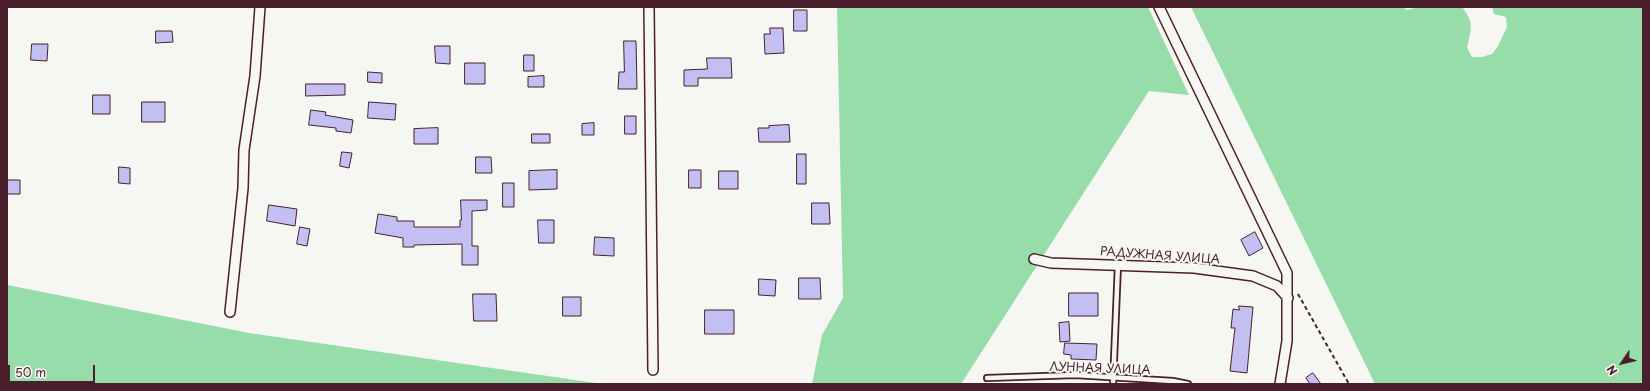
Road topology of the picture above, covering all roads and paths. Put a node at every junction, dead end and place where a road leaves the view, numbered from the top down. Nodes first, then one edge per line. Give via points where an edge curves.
1 (260, 7) edge
2 (648, 7) edge
3 (1159, 7) edge
4 (1034, 259) dead end
5 (1118, 264) junction
6 (1298, 293) dead end
7 (1288, 298) junction
8 (230, 312) dead end
9 (652, 370) dead end
10 (1113, 377) junction
11 (987, 378) dead end
12 (1113, 384) edge
13 (1188, 384) edge
14 (1280, 384) edge
15 (1349, 384) edge

1 - 8 street
2 - 9 street
3 - 7 street via 1287,273
4 - 5 street, РАДУЖНАЯ УЛИЦА via 1051,263
5 - 7 street, РАДУЖНАЯ УЛИЦА via 1194,268 1253,276 1277,286
5 - 10 lane
6 - 15 path
7 - 14 street via 1287,341
10 - 11 lane, ЛУННАЯ УЛИЦА via 1075,375
10 - 12 lane
10 - 13 lane, ЛУННАЯ УЛИЦА

